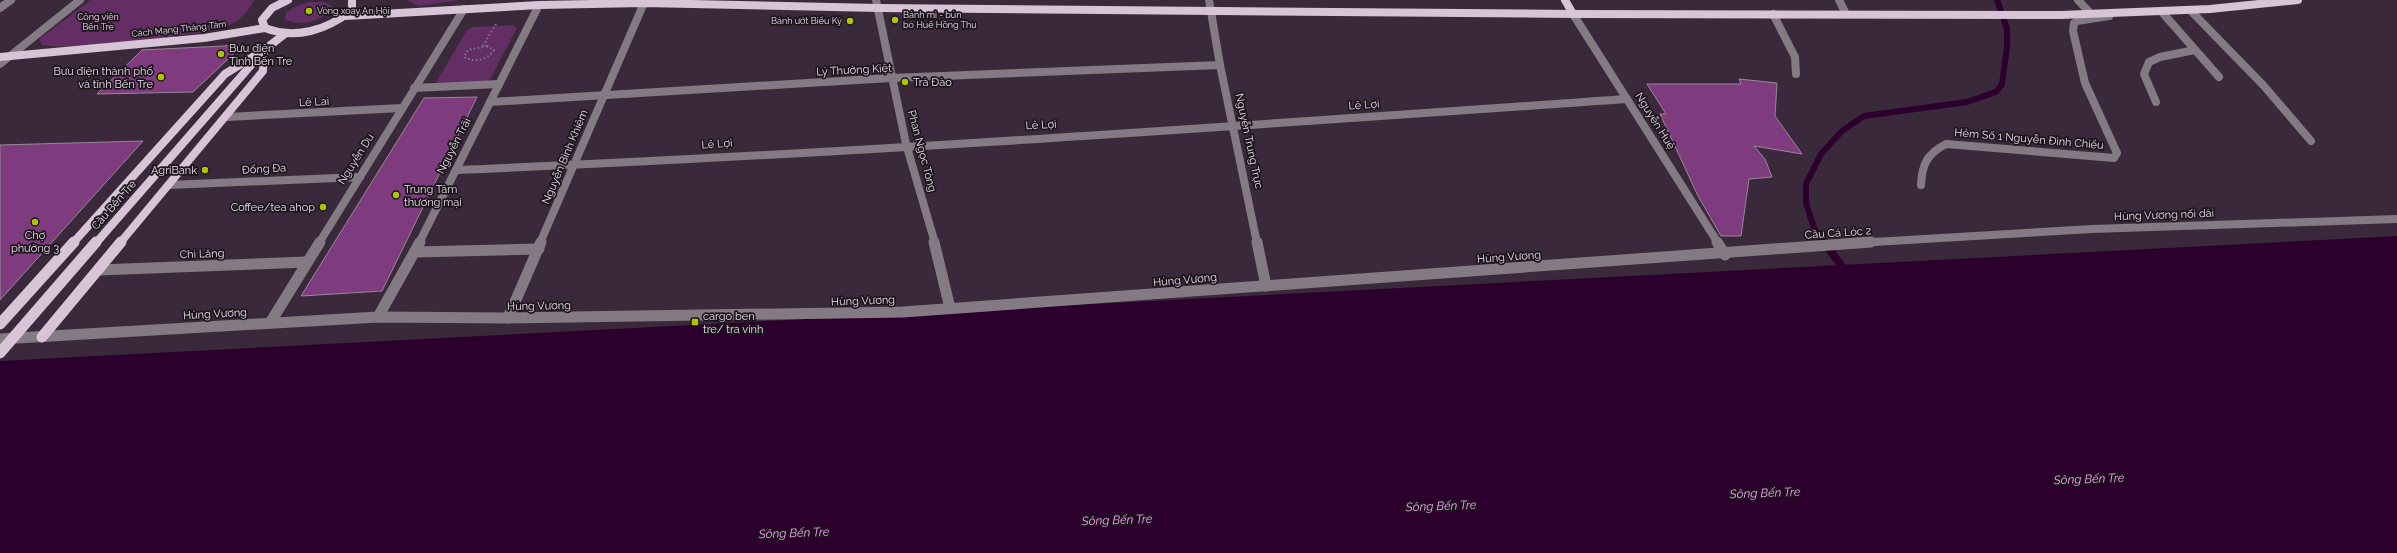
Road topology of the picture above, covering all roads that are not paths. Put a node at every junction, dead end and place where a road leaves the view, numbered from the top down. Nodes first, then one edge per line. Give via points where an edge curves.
1 (11, 0) edge
2 (80, 0) edge
3 (288, 0) edge
4 (352, 0) edge
5 (1209, 0) edge
6 (1565, 0) edge
7 (1838, 0) edge
8 (2078, 0) edge
9 (2298, 0) edge
10 (2280, 1) edge
11 (579, 2) edge
12 (662, 2) edge
13 (644, 3) junction
14 (877, 4) edge
15 (539, 5) junction
16 (0, 8) edge
17 (464, 9) junction
18 (1211, 10) junction
19 (2190, 10) junction
20 (2161, 11) junction
21 (2127, 12) junction
22 (1573, 14) junction
23 (1774, 14) junction
24 (1846, 14) junction
25 (2091, 14) junction
26 (345, 16) junction
27 (265, 28) junction
28 (286, 33) junction
29 (264, 50) junction
30 (2195, 50) junction
31 (4, 57) edge
32 (0, 64) edge
33 (1220, 65) junction
34 (1796, 74) dead end
35 (2219, 77) dead end
36 (891, 78) junction
37 (499, 84) junction
38 (414, 88) junction
39 (604, 96) junction
40 (1627, 99) junction
41 (490, 102) junction
42 (2156, 102) dead end
43 (402, 108) junction
44 (227, 117) junction
45 (1234, 126) junction
46 (2312, 141) dead end
47 (906, 144) junction
48 (575, 165) junction
49 (456, 170) junction
50 (360, 177) junction
51 (169, 185) junction
52 (1921, 185) dead end
53 (2397, 219) edge
54 (1931, 238) joint
55 (539, 249) junction
56 (415, 252) junction
57 (1725, 254) junction
58 (307, 262) junction
59 (98, 270) junction
60 (1266, 286) junction
61 (950, 308) junction
62 (378, 317) junction
63 (508, 318) junction
64 (270, 323) junction
65 (0, 324) edge
66 (42, 337) junction
67 (0, 339) edge
68 (0, 353) edge

1 - 16 street
2 - 31 street
3 - 27 main road via 265,14 262,20
4 - 26 main road via 352,10
5 - 18 street, Nguyễn Trung Trực
6 - 22 main road, Nguyễn Huệ
7 - 24 street
8 - 25 street
9 - 10 main road
10 - 19 main road
11 - 13 main road
11 - 15 main road
12 - 13 main road
12 - 14 main road
13 - 39 street, Nguyễn Bỉnh Khiêm
14 - 18 main road
14 - 36 street, Phan Ngọc Tòng
15 - 17 main road
15 - 37 street, Nguyễn Trãi
17 - 26 main road
17 - 38 street, Nguyễn Du
18 - 22 main road
18 - 33 street, Nguyễn Trung Trực
19 - 20 main road
19 - 46 street via 2264,86
20 - 21 main road
20 - 30 street
21 - 25 main road
21 - 52 street, Hẻm Số 1 Nguyễn Đình Chiểu via 2074,23 2073,31 2085,83 2117,153 2114,158 1946,144 1928,154 1922,169
22 - 23 main road
22 - 40 street, Nguyễn Huệ
23 - 24 main road
23 - 34 street via 1795,57
24 - 25 main road
26 - 28 main road via 312,30
27 - 28 main road
27 - 31 main road, Cách Mạng Tháng Tám via 204,38
28 - 29 main road
29 - 44 main road via 263,71
29 - 65 main road via 225,74
29 - 68 main road, Cầu Bến Tre, bridge
30 - 35 street
30 - 42 street via 2160,57 2149,62 2144,74
31 - 32 street
33 - 36 street, Lý Thường Kiệt
33 - 45 street, Nguyễn Trung Trực
36 - 39 street, Lý Thường Kiệt
36 - 47 street, Phan Ngọc Tòng
37 - 38 street
37 - 41 street, Nguyễn Trãi
38 - 43 street, Nguyễn Du
39 - 41 street, Lý Thường Kiệt
39 - 48 street, Nguyễn Bỉnh Khiêm
40 - 45 street, Lê Lợi
40 - 57 street, Nguyễn Huệ
41 - 49 street, Nguyễn Trãi
43 - 44 street, Lê Lai
43 - 50 street, Nguyễn Du
44 - 51 main road
45 - 47 street, Lê Lợi
45 - 60 street, Nguyễn Trung Trực
47 - 48 street, Lê Lợi
47 - 61 street, Phan Ngọc Tòng via 929,220
48 - 49 street, Lê Lợi
48 - 55 street, Nguyễn Bỉnh Khiêm
49 - 56 street, Nguyễn Trãi
50 - 51 street, Đống Đa
50 - 58 street, Nguyễn Du
51 - 59 main road
53 - 54 street, Hùng Vương nối dài via 2092,229
54 - 57 street, Cầu Cá Lóc 2
55 - 56 street
55 - 63 street, Nguyễn Bỉnh Khiêm
56 - 62 street, Nguyễn Trãi
57 - 60 street, Hùng Vương
58 - 59 street, Chi Lăng
58 - 64 street, Nguyễn Du
59 - 66 main road
60 - 61 street, Hùng Vương
61 - 63 street, Hùng Vương via 848,313
62 - 63 street, Hùng Vương
62 - 64 street, Hùng Vương
64 - 66 street, Hùng Vương
66 - 67 street, Hùng Vương

